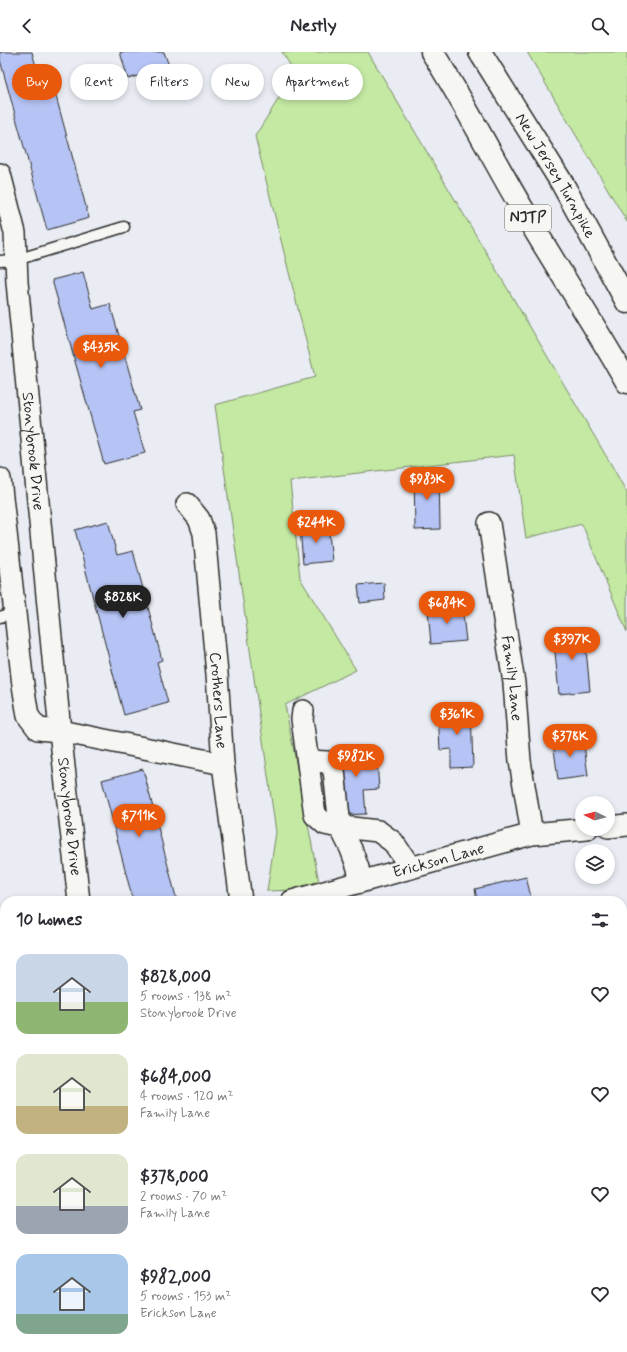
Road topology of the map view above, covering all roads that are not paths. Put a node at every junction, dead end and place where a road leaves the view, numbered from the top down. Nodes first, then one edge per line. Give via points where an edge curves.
1 (432, 52) edge
2 (480, 52) edge
3 (0, 174) edge
4 (124, 227) dead end
5 (8, 261) edge
6 (627, 302) edge
7 (627, 382) edge
8 (0, 478) edge
9 (187, 504) dead end
10 (489, 523) dead end
11 (7, 615) edge
12 (303, 711) dead end
13 (60, 731) junction
14 (223, 764) junction
15 (627, 825) edge
16 (615, 826) edge
17 (340, 827) junction
18 (575, 830) edge
19 (532, 834) junction
20 (411, 868) junction
21 (360, 882) junction
22 (78, 896) edge
23 (240, 896) edge
24 (310, 896) edge

1 - 7 highway, NJTP
2 - 6 highway, New Jersey Turnpike / NJTP via 562,184
3 - 5 street, Stonybrook Drive via 15,233
4 - 5 lane
5 - 13 street, Stonybrook Drive
8 - 11 street
9 - 14 street, Crothers Lane via 199,519 204,533
10 - 19 street, Family Lane via 514,683 520,761
11 - 13 street via 28,716 38,729
12 - 17 street via 308,761 327,762 334,770
13 - 14 street
13 - 22 street, Stonybrook Drive
14 - 23 street, Crothers Lane
15 - 16 street
17 - 20 street via 378,831 393,842
17 - 21 street via 358,868
18 - 19 street, Erickson Lane
19 - 20 street, Erickson Lane
20 - 21 street, Erickson Lane
21 - 24 street, Erickson Lane

